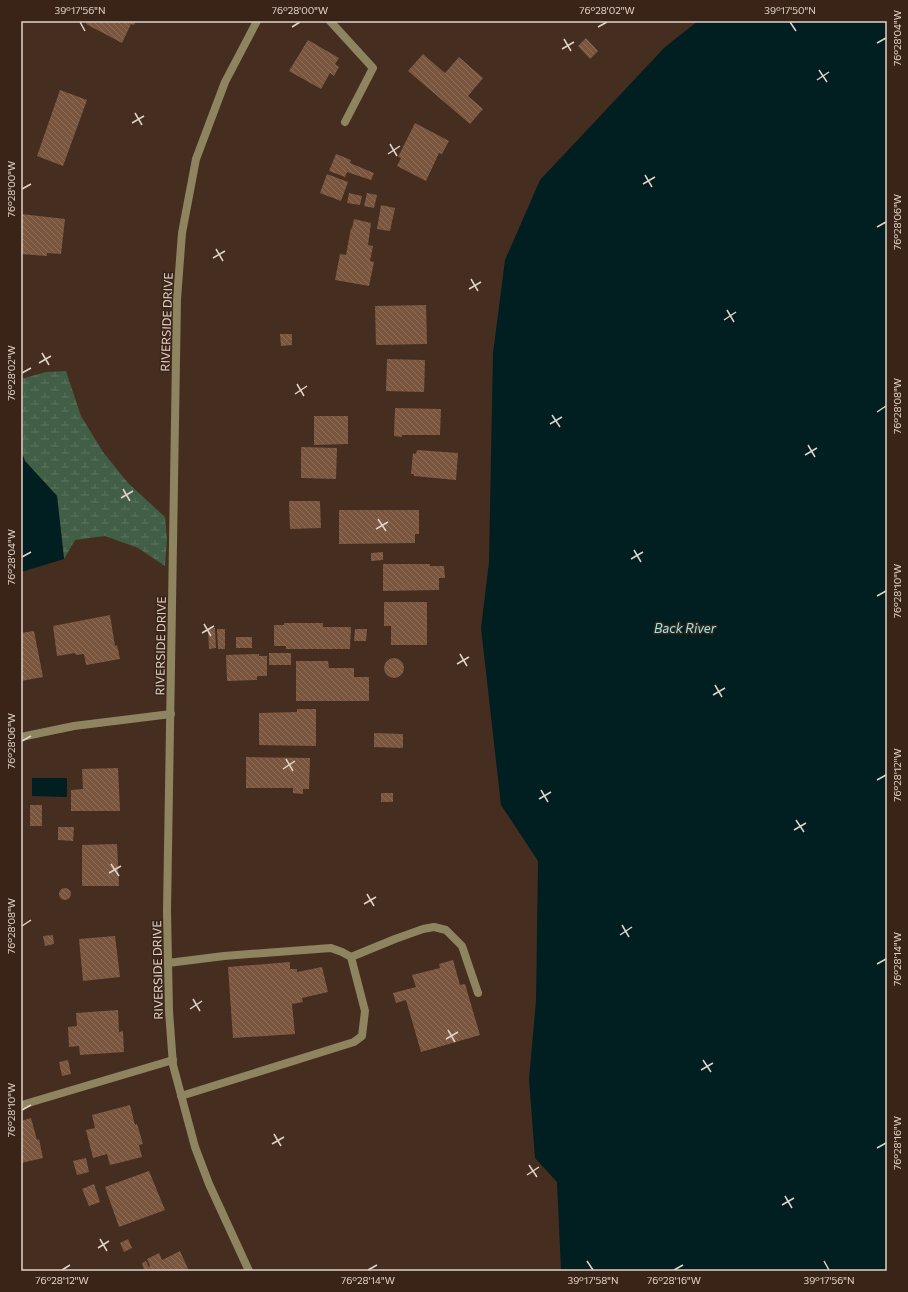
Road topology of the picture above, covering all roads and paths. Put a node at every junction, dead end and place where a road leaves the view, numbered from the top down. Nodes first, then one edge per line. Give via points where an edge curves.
1 (257, 21) edge
2 (330, 21) edge
3 (345, 122) dead end
4 (171, 714) junction
5 (21, 737) edge
6 (351, 957) junction
7 (168, 963) junction
8 (478, 993) dead end
9 (173, 1060) junction
10 (181, 1096) junction
11 (25, 1104) dead end
12 (249, 1271) edge

1 - 4 street, RIVERSIDE DRIVE via 225,82 206,130 196,159 182,232 177,299
2 - 3 street via 373,68
4 - 5 street via 74,726
4 - 7 street, RIVERSIDE DRIVE
6 - 7 street via 331,948
6 - 8 street via 423,929 434,927 446,930 462,946
6 - 10 street via 365,1011 362,1036 354,1042
7 - 9 street, RIVERSIDE DRIVE
9 - 10 street, RIVERSIDE DRIVE
9 - 11 street
10 - 12 street, RIVERSIDE DRIVE via 194,1147

